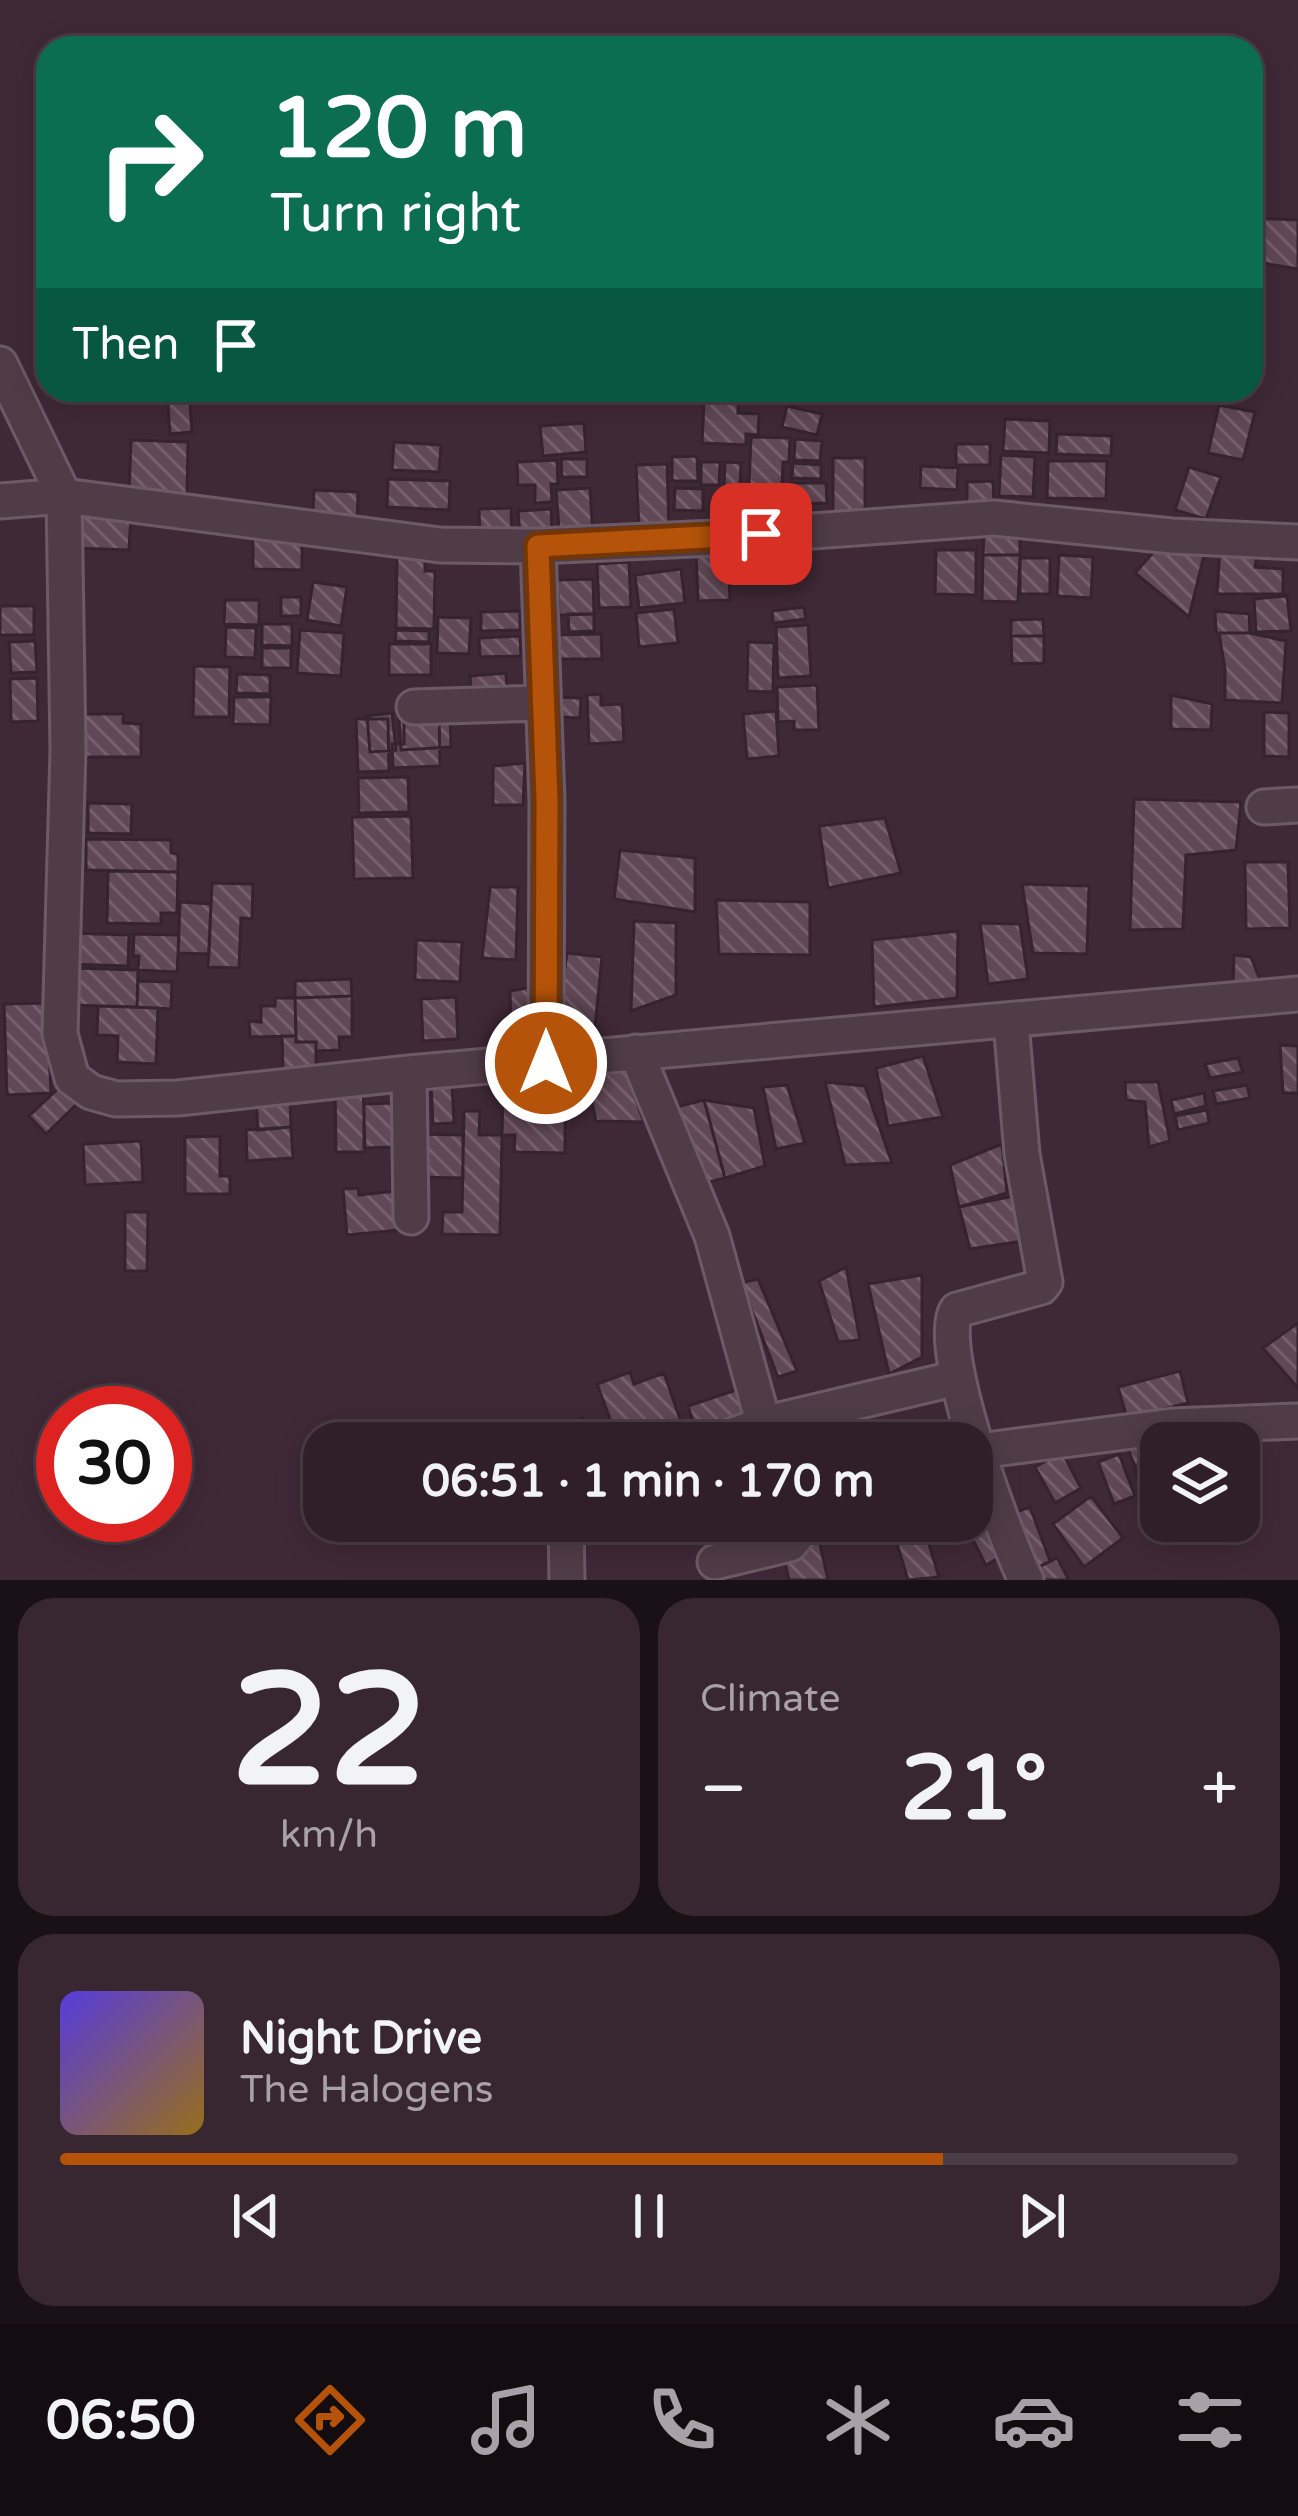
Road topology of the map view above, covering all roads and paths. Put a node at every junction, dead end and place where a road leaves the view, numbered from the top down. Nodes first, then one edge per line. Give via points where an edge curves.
1 (0, 364) edge
2 (64, 496) junction
3 (0, 502) edge
4 (1298, 542) edge
5 (538, 546) junction
6 (543, 703) junction
7 (414, 707) dead end
8 (1264, 806) dead end
9 (1298, 806) edge
10 (1298, 994) edge
11 (1012, 1022) junction
12 (636, 1052) junction
13 (546, 1063) junction
14 (409, 1073) junction
15 (411, 1217) dead end
16 (957, 1378) junction
17 (1298, 1421) edge
18 (763, 1422) edge
19 (807, 1422) edge
20 (970, 1422) edge
21 (993, 1449) edge
22 (993, 1493) edge
23 (566, 1542) edge
24 (792, 1542) edge
25 (715, 1562) dead end
26 (567, 1580) edge
27 (1026, 1580) edge

1 - 2 street
2 - 3 street
2 - 5 street via 440,545
2 - 14 street via 60,1034 72,1078 116,1099
4 - 5 street via 994,518
5 - 6 street
6 - 7 street
6 - 13 street
8 - 9 street
10 - 11 street
11 - 12 street
11 - 16 street via 1022,1154 1045,1282 957,1310 950,1325
12 - 13 street
12 - 18 street via 712,1236
13 - 14 street
14 - 15 street
16 - 19 street
16 - 20 street
17 - 21 street via 1172,1426
22 - 27 street
23 - 26 street
24 - 25 street

